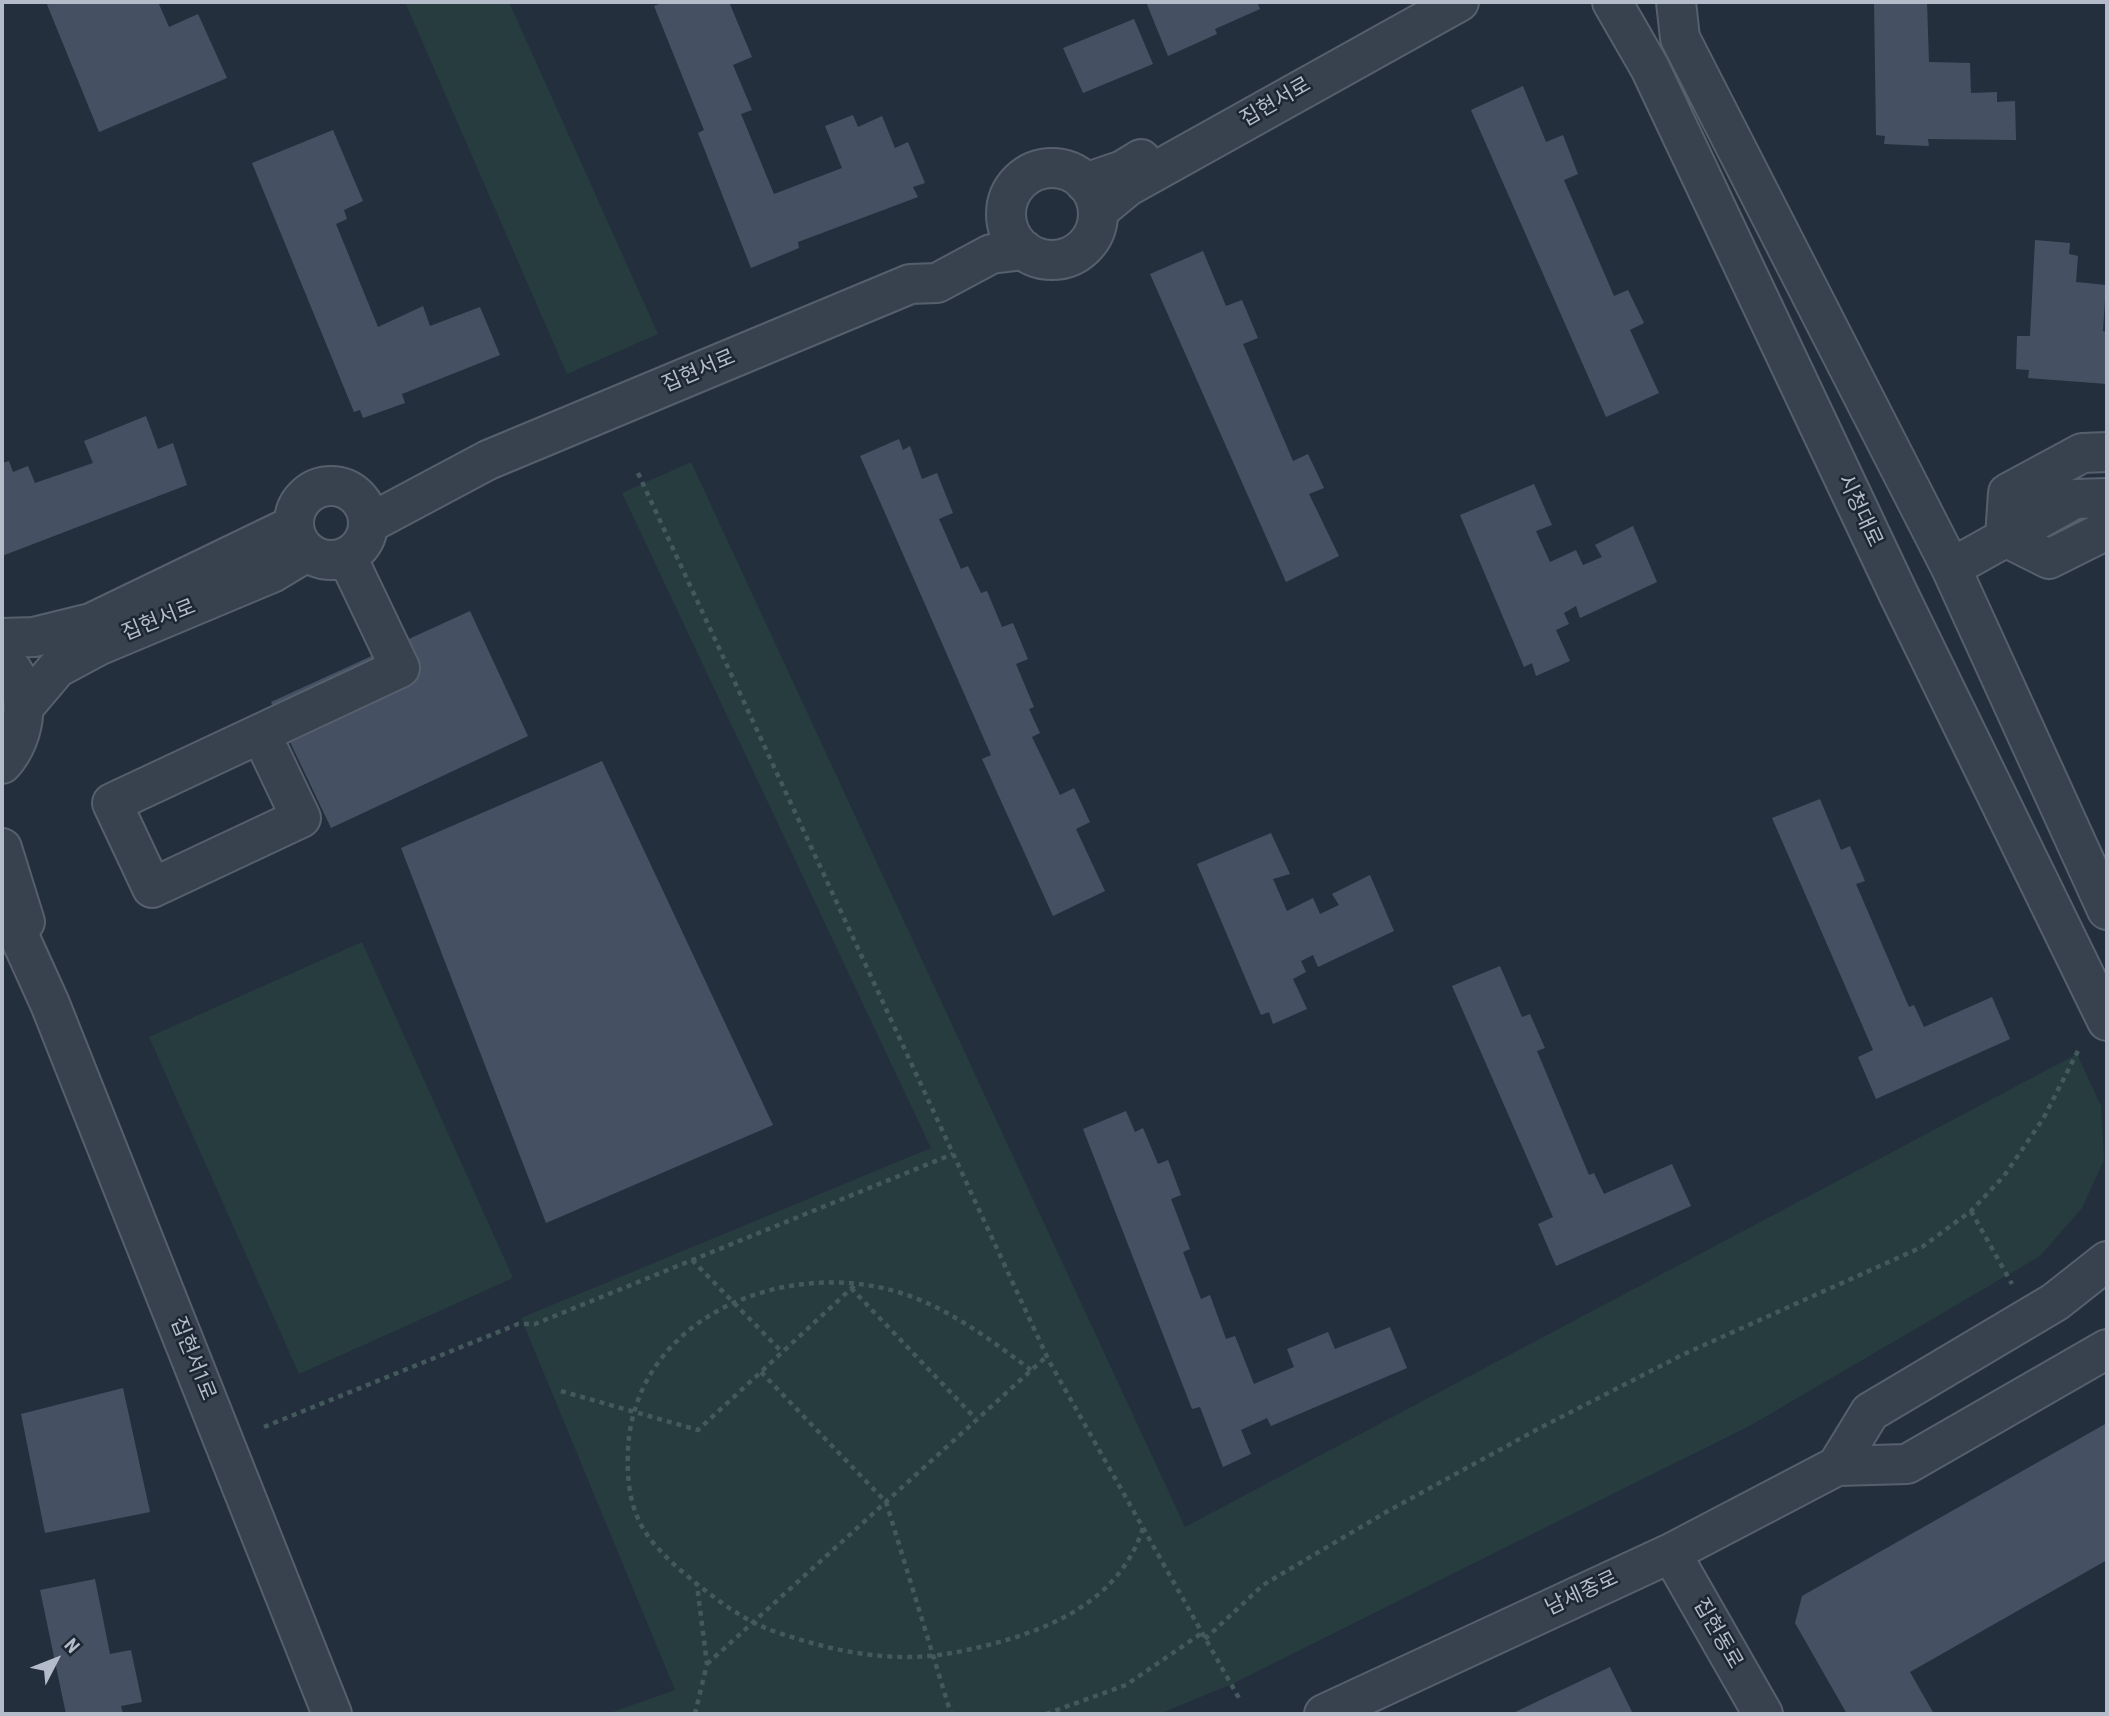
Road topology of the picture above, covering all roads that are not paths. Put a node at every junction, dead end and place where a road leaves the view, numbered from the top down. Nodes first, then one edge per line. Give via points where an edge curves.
1 (1401, 2) edge
2 (1459, 2) edge
3 (1612, 2) edge
4 (1676, 2) edge
5 (1091, 197) junction
6 (1006, 213) junction
7 (1024, 250) junction
8 (910, 284) junction
9 (2107, 452) edge
10 (2107, 498) edge
11 (361, 510) junction
12 (2107, 530) edge
13 (2005, 537) junction
14 (300, 538) junction
15 (347, 557) junction
16 (1951, 568) junction
17 (2, 638) edge
18 (2, 659) edge
19 (24, 707) junction
20 (261, 734) junction
21 (2, 769) edge
22 (2, 848) edge
23 (2, 898) edge
24 (2107, 910) edge
25 (50, 1004) junction
26 (2096, 1030) edge
27 (2107, 1261) edge
28 (2107, 1349) edge
29 (1837, 1466) junction
30 (1671, 1553) junction
31 (332, 1714) edge
32 (1324, 1714) edge
33 (1763, 1714) edge

1 - 5 street, 집현서로 via 1122,170
2 - 5 street, 집현서로 via 1127,187
3 - 26 street, 시청대로 via 1650,68 1899,595
4 - 16 street via 1680,38
5 - 6 street via 1072,173 1042,170 1016,186
5 - 7 street via 1093,234 1078,252 1050,260
6 - 7 street via 1014,240
6 - 8 street, 집현서로 via 986,233 928,260
7 - 8 street, 집현서로 via 991,254 937,283
8 - 11 street, 집현서로
9 - 13 street via 2082,453 2008,493
10 - 13 street via 2075,499
11 - 14 street via 345,489 309,493 301,502
11 - 15 street via 364,540
12 - 13 street via 2049,559
13 - 16 street
14 - 15 street via 323,560
14 - 17 street, 집현서로 via 91,623 34,637
14 - 19 street, 집현서로 via 272,573 98,646 57,668
15 - 20 street via 400,668
16 - 24 street
18 - 19 street via 19,684
19 - 21 street via 22,732
20 - 20 street via 112,803 152,888 301,818
22 - 25 street, 집현서1로
23 - 25 street, 집현서1로
25 - 31 street, 집현서1로
27 - 29 street via 2055,1302 1870,1412
28 - 29 street, 남세종로 via 1907,1464
29 - 30 street, 남세종로
30 - 32 street, 남세종로
30 - 33 street, 집현동로

